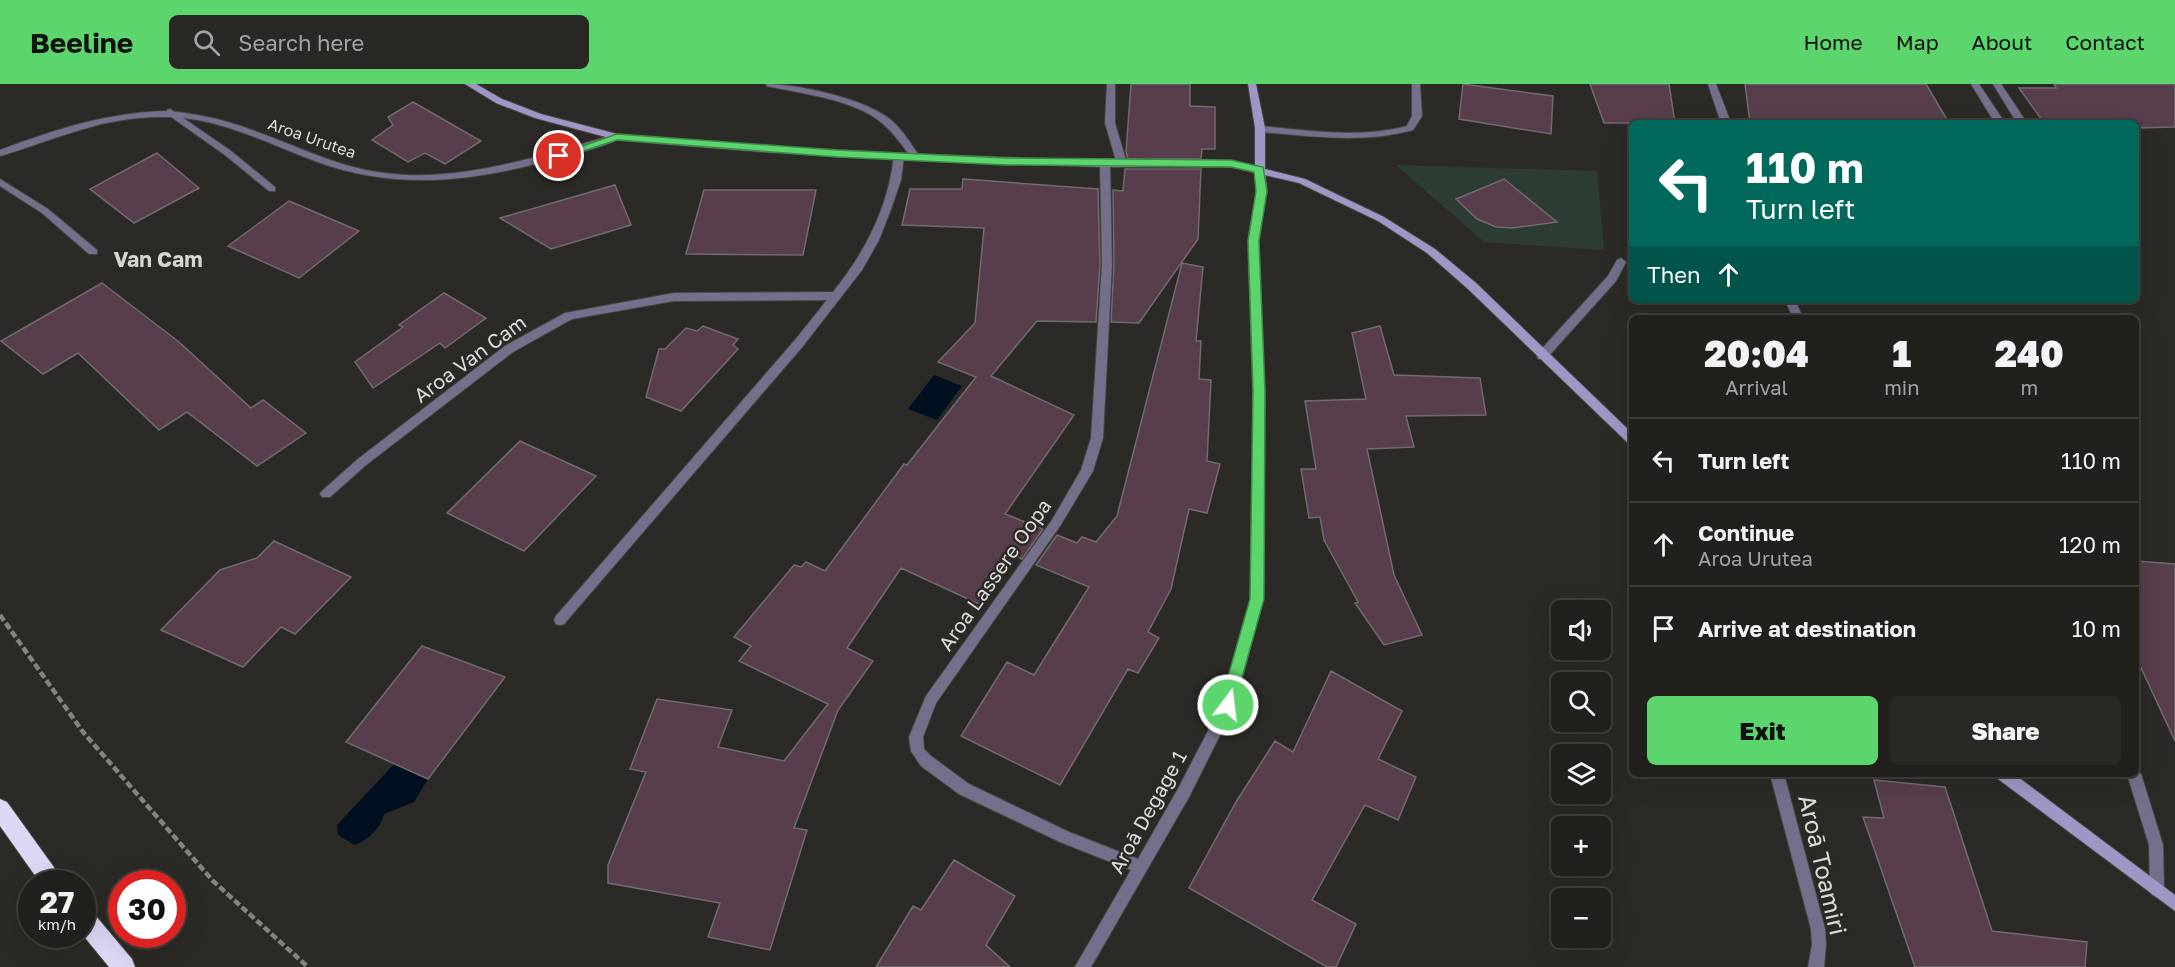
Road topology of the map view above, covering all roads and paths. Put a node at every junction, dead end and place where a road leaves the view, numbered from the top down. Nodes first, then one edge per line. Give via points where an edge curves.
1 (469, 84) edge
2 (770, 84) edge
3 (1112, 84) edge
4 (1252, 84) edge
5 (1416, 84) edge
6 (1712, 84) edge
7 (1975, 84) edge
8 (1997, 84) edge
9 (170, 112) junction
10 (1725, 120) edge
11 (1998, 120) edge
12 (2020, 120) edge
13 (1260, 129) junction
14 (617, 137) junction
15 (0, 153) edge
16 (899, 156) junction
17 (915, 157) junction
18 (1105, 164) junction
19 (1122, 164) junction
20 (1260, 170) junction
21 (0, 182) edge
22 (272, 189) dead end
23 (93, 252) dead end
24 (1621, 262) dead end
25 (836, 297) junction
26 (1542, 356) junction
27 (1629, 437) edge
28 (326, 494) dead end
29 (0, 615) edge
30 (560, 620) dead end
31 (1778, 777) edge
32 (2007, 777) edge
33 (2135, 777) edge
34 (0, 809) edge
35 (1141, 867) junction
36 (45, 870) edge
37 (2157, 890) junction
38 (2175, 904) edge
39 (96, 934) edge
40 (124, 967) edge
41 (308, 967) edge
42 (1083, 967) edge
43 (1816, 967) edge

1 - 14 street via 538,116
2 - 17 street via 880,117 900,135
3 - 19 street via 1110,123
4 - 13 street
5 - 13 street via 1417,116 1410,128 1398,133 1363,135
6 - 10 street
7 - 11 street
8 - 12 street
9 - 14 street, Aroa Urutea via 230,125 375,175 422,178 543,159
9 - 15 street, Aroa Urutea via 105,119
9 - 22 street
13 - 20 street
14 - 16 street via 765,150
16 - 17 street
16 - 25 street via 896,180 874,240
17 - 18 street
18 - 19 street
18 - 35 street, Aroa Lassere Oopa via 1107,264 1098,438 1087,471 1056,523 931,700 916,737 918,752 926,761 964,789 1065,837
19 - 20 street via 1231,164
20 - 26 street via 1323,190 1409,235 1472,286
20 - 35 street, Aroā Degage 1 via 1262,191 1253,241 1259,391 1257,599 1228,705
21 - 23 street via 45,211
24 - 26 street
25 - 28 street, Aroa Van Cam via 674,297 569,316 509,349
25 - 30 street
26 - 27 street
29 - 41 path via 83,732 205,872
31 - 43 street, Aroā Toamiri via 1816,921
32 - 37 street
33 - 37 street via 2156,845
34 - 36 highway
35 - 42 street, Aroā Degage 1
37 - 38 street
39 - 40 highway

